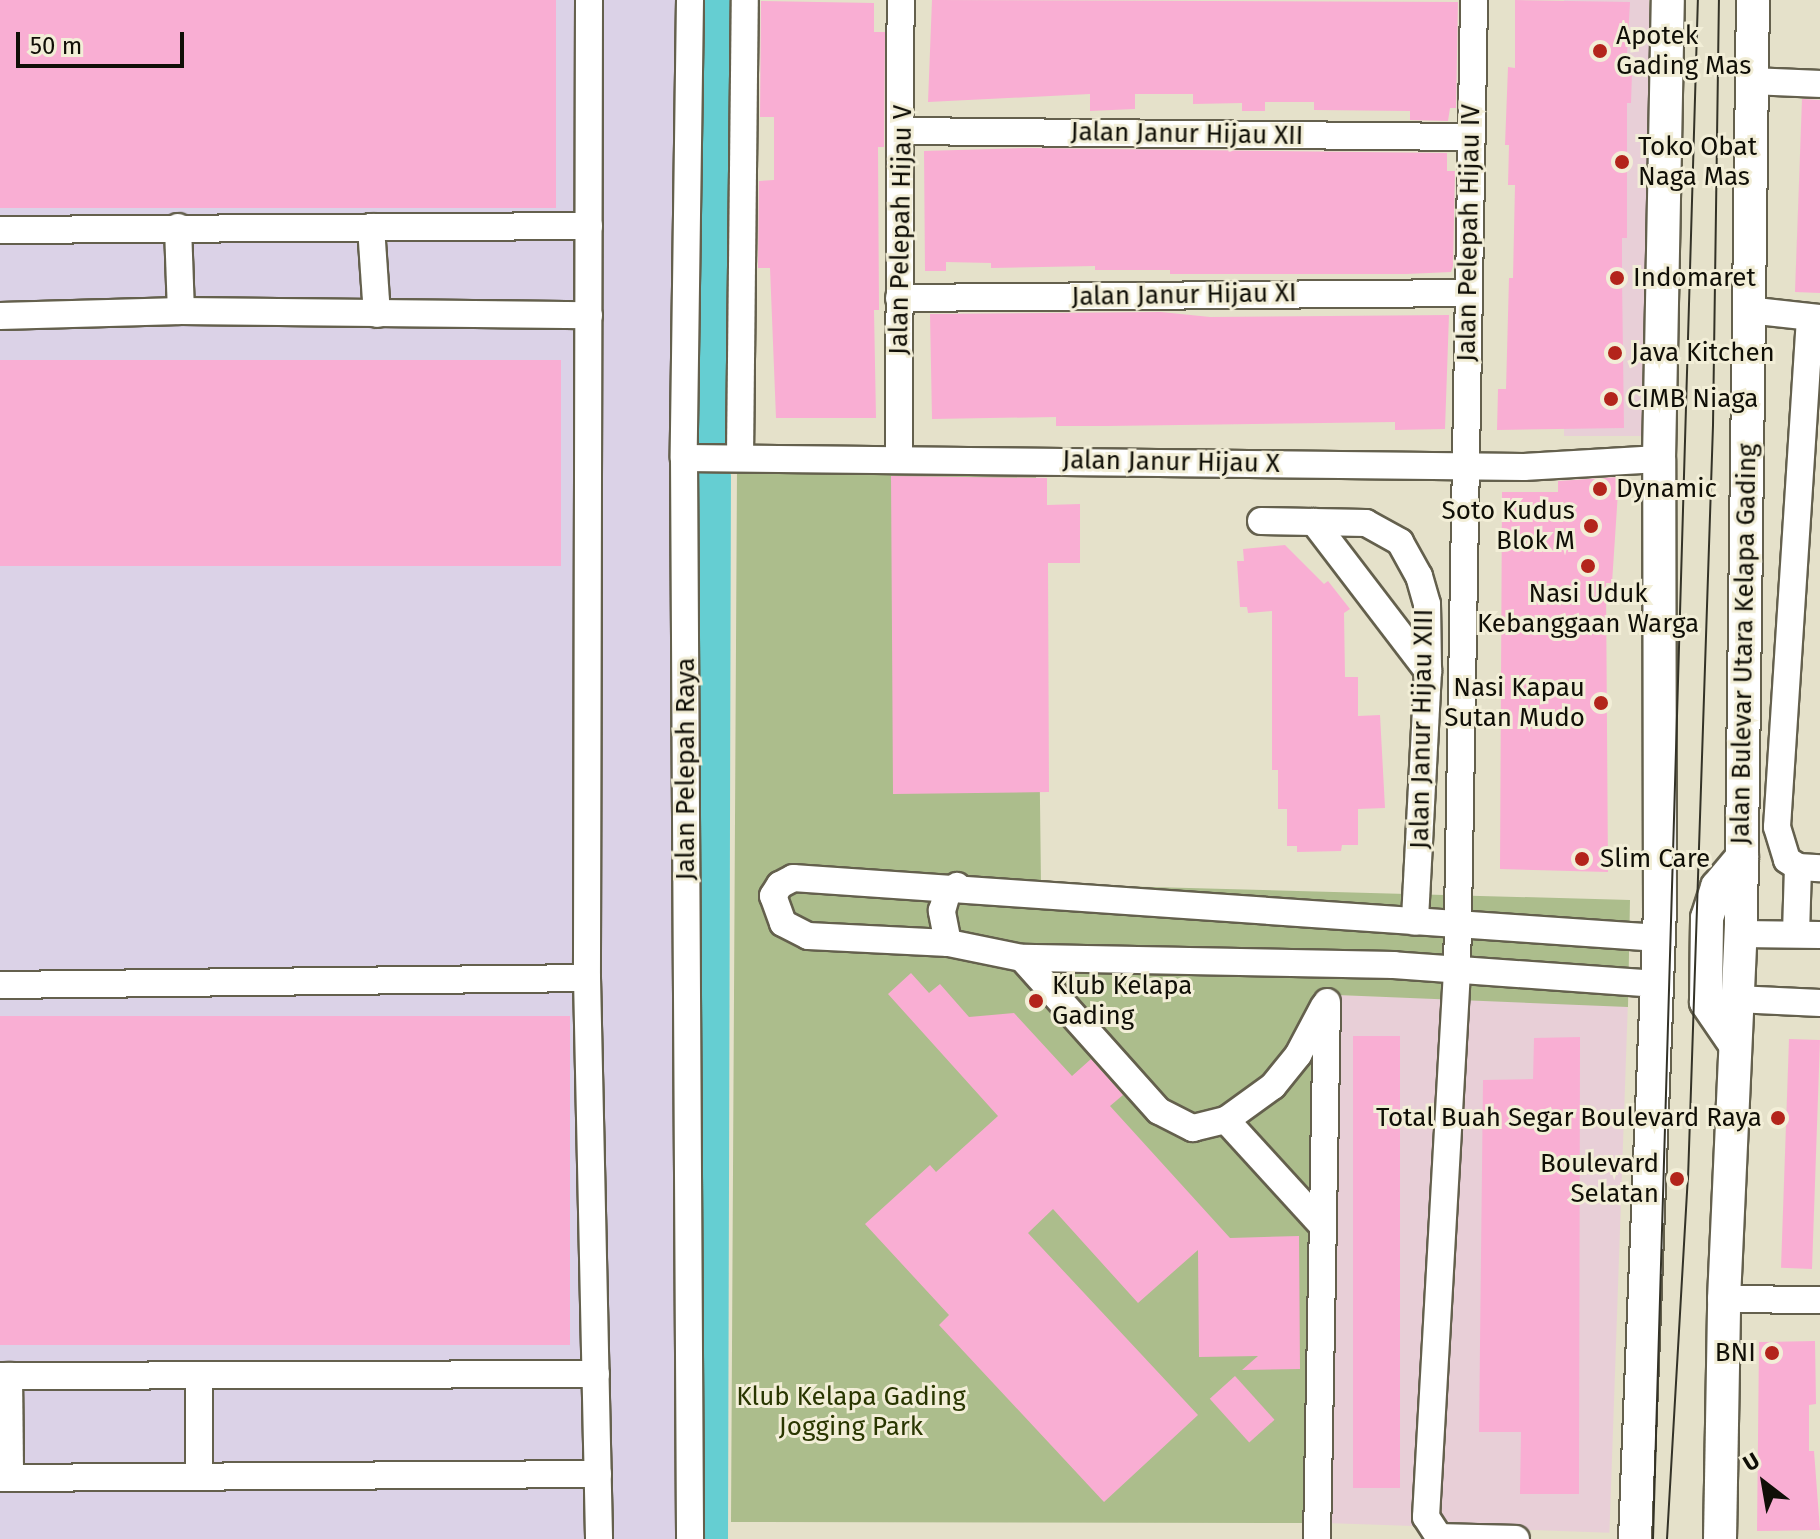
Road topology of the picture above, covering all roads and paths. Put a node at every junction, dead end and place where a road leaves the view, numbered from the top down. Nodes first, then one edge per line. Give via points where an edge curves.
1 (589, 0) edge
2 (690, 0) edge
3 (745, 0) edge
4 (901, 0) edge
5 (1474, 0) edge
6 (1668, 0) edge
7 (1753, 0) edge
8 (1752, 81) junction
9 (1820, 84) edge
10 (903, 131) junction
11 (1471, 137) junction
12 (589, 226) junction
13 (178, 227) junction
14 (371, 227) junction
15 (0, 230) edge
16 (1469, 293) junction
17 (899, 298) junction
18 (1748, 310) junction
19 (181, 311) junction
20 (377, 314) junction
21 (589, 315) junction
22 (0, 316) edge
23 (1815, 318) edge
24 (1813, 393) edge
25 (729, 457) junction
26 (684, 458) junction
27 (1659, 459) junction
28 (899, 460) junction
29 (1463, 465) junction
30 (1261, 521) dead end
31 (1314, 522) junction
32 (1788, 638) junction
33 (1744, 641) junction
34 (1428, 671) junction
35 (1742, 857) junction
36 (1809, 867) edge
37 (957, 886) junction
38 (1707, 918) junction
39 (1415, 922) junction
40 (1659, 923) junction
41 (1458, 926) junction
42 (1741, 934) junction
43 (1808, 935) edge
44 (948, 943) junction
45 (1022, 958) junction
46 (1346, 964) junction
47 (1457, 971) junction
48 (587, 978) junction
49 (0, 985) edge
50 (1657, 997) junction
51 (1721, 1000) junction
52 (1327, 1002) junction
53 (1820, 1003) edge
54 (1226, 1120) junction
55 (1322, 1225) junction
56 (1724, 1299) junction
57 (1820, 1300) edge
58 (596, 1374) junction
59 (5, 1376) edge
60 (199, 1376) junction
61 (598, 1474) junction
62 (199, 1477) junction
63 (5, 1478) edge
64 (599, 1539) edge
65 (690, 1539) edge
66 (1317, 1539) edge
67 (1516, 1539) edge
68 (1635, 1539) edge
69 (1720, 1539) edge

1 - 12 street
2 - 26 street, Jalan Pelepah Raya
3 - 25 street
4 - 10 street, Jalan Pelepah Hijau V
5 - 11 street, Jalan Pelepah Hijau IV
6 - 27 main road
7 - 8 main road, Jalan Bulevar Utara Kelapa Gading
8 - 9 street
8 - 18 main road, Jalan Bulevar Utara Kelapa Gading
10 - 11 street, Jalan Janur Hijau XII
10 - 17 street, Jalan Pelepah Hijau V
11 - 16 street, Jalan Pelepah Hijau IV
12 - 14 street
12 - 21 street
13 - 14 street
13 - 15 street
13 - 19 street
14 - 20 street
16 - 17 street, Jalan Janur Hijau XI
16 - 29 street, Jalan Pelepah Hijau IV
17 - 28 street, Jalan Pelepah Hijau V
18 - 23 street
18 - 33 main road, Jalan Bulevar Utara Kelapa Gading
19 - 20 street
19 - 22 street
20 - 21 street
21 - 48 street
23 - 24 street
24 - 32 street
25 - 26 street, Jalan Janur Hijau X
25 - 28 street, Jalan Janur Hijau X
26 - 65 street, Jalan Pelepah Raya
27 - 29 street, Jalan Janur Hijau X
27 - 40 main road
28 - 29 street, Jalan Janur Hijau X
29 - 41 street, Jalan Pelepah Hijau IV
30 - 31 street, Jalan Janur Hijau XIII
31 - 34 street
31 - 34 street, Jalan Janur Hijau XIII via 1366,523 1400,542 1427,604
32 - 33 street
32 - 36 street via 1777,827 1779,845
33 - 35 main road, Jalan Bulevar Utara Kelapa Gading
34 - 39 street, Jalan Janur Hijau XIII
35 - 38 main road via 1717,887
35 - 42 main road, Jalan Bulevar Utara Kelapa Gading
36 - 43 street
37 - 39 street
37 - 44 street via 947,894 942,911
37 - 44 street via 793,878 773,896 783,923 808,936
38 - 40 main road
38 - 51 main road
39 - 41 street
40 - 41 street
40 - 50 main road
41 - 47 street, Jalan Pelepah Hijau IV
42 - 43 street
42 - 51 main road, Jalan Bulevar Utara Kelapa Gading
44 - 45 street
45 - 46 street
45 - 54 street via 1159,1111 1193,1128
46 - 47 street
46 - 52 street
47 - 50 street
47 - 67 street, Jalan Pelepah Hijau IV via 1429,1526 1439,1537
48 - 49 street
48 - 58 street
50 - 51 main road via 1694,994
50 - 68 main road
51 - 53 street
51 - 56 main road via 1734,1043
52 - 54 street via 1298,1055 1273,1086
52 - 55 street
54 - 55 street
55 - 66 street
56 - 57 street
56 - 69 main road
58 - 60 street
58 - 61 street
59 - 60 street
59 - 63 street
60 - 62 street
61 - 62 street
61 - 64 street
62 - 63 street

